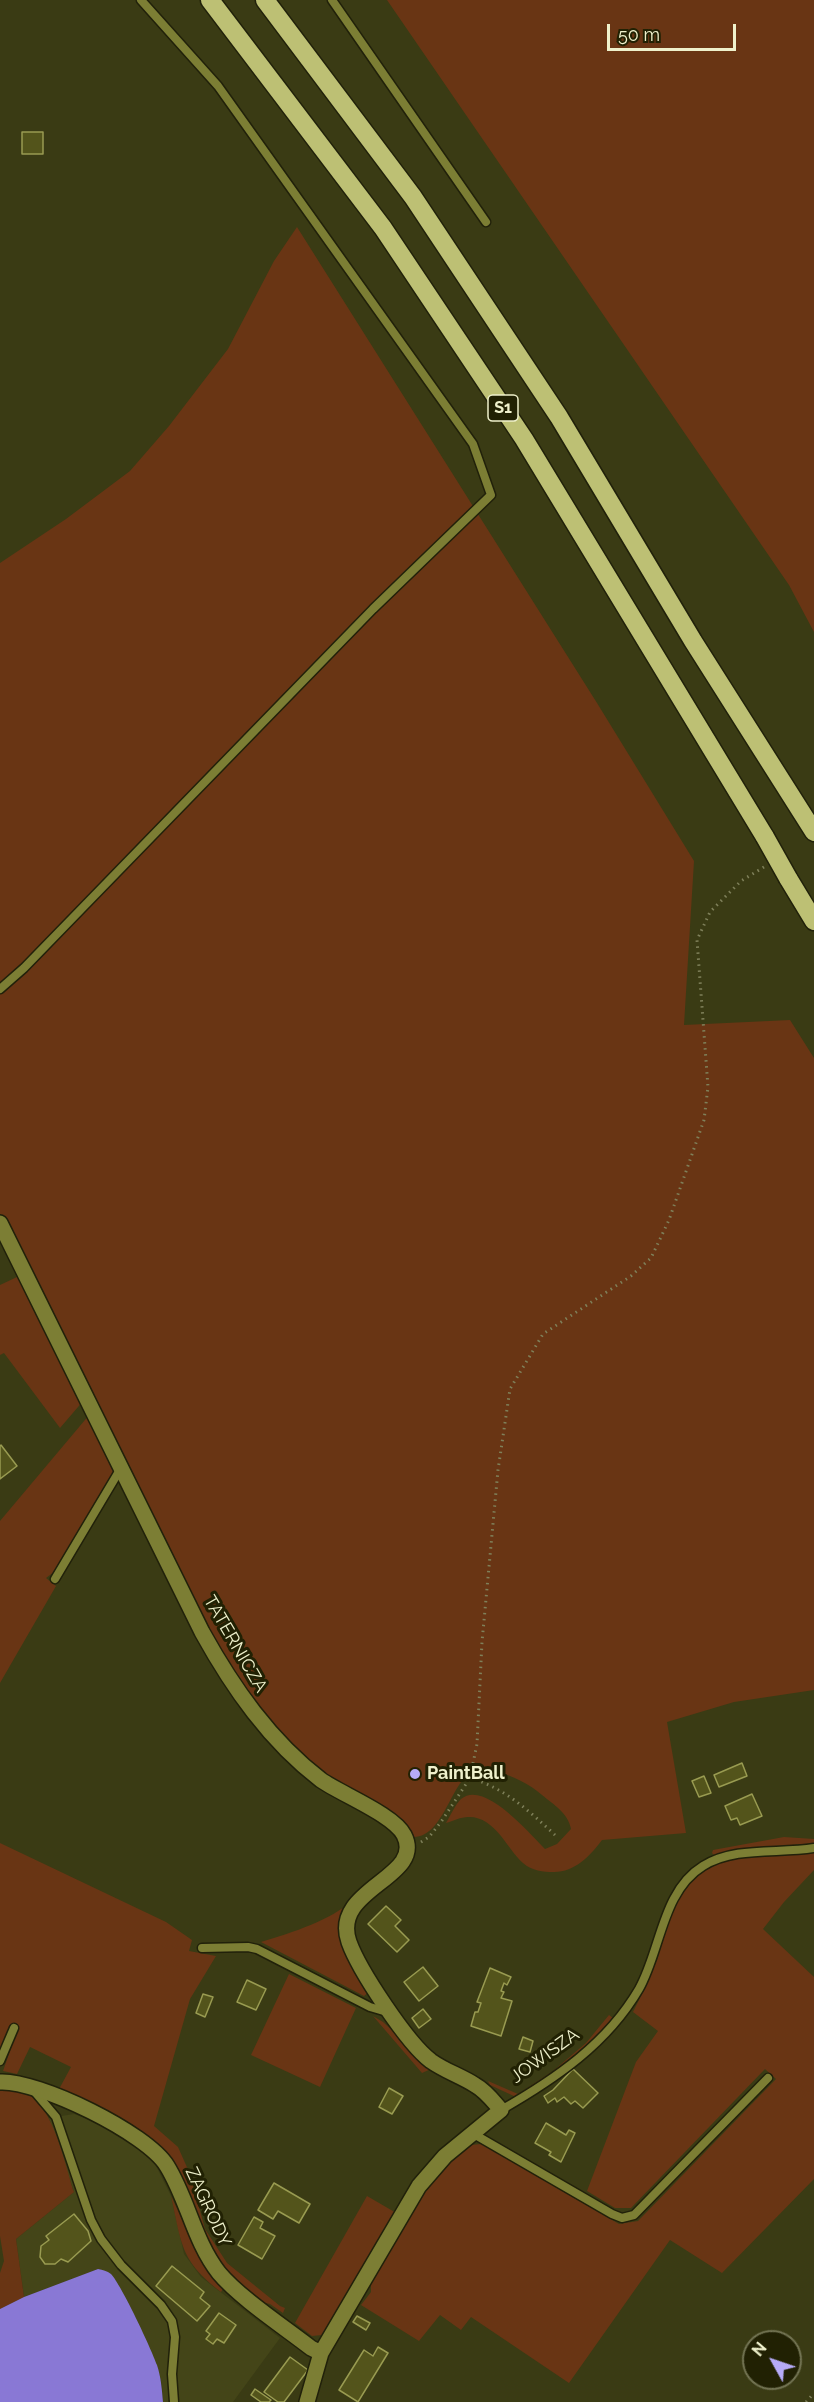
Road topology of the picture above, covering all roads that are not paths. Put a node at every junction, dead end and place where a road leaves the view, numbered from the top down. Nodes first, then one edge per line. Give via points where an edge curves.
1 (141, 0) edge
2 (210, 0) edge
3 (265, 0) edge
4 (332, 0) edge
5 (486, 222) dead end
6 (814, 832) edge
7 (814, 921) edge
8 (0, 989) edge
9 (0, 1223) edge
10 (122, 1468) junction
11 (55, 1579) dead end
12 (814, 1848) edge
13 (201, 1948) dead end
14 (391, 2013) junction
15 (14, 2028) dead end
16 (0, 2061) edge
17 (768, 2078) dead end
18 (0, 2082) edge
19 (32, 2088) junction
20 (501, 2110) junction
21 (472, 2132) junction
22 (321, 2353) junction
23 (174, 2402) edge
24 (307, 2402) edge

1 - 8 lane via 218,86 473,444 491,495 373,609
2 - 7 highway, S1, bridge via 382,228 524,439
3 - 6 highway, S1 via 412,198 552,408
4 - 5 lane
9 - 10 street, TATERNICZA
10 - 11 lane
10 - 14 street, TATERNICZA via 202,1632 238,1692 264,1724 323,1781 400,1829 407,1853 399,1866 355,1903 346,1925 355,1954
12 - 20 lane, JOWISZA via 729,1856 692,1873 672,1903 653,1959 630,2003 593,2047 550,2082
13 - 14 lane via 257,1949 370,2007
14 - 20 street via 422,2054 485,2092
15 - 16 lane
17 - 21 lane via 634,2215 622,2218
18 - 19 street, ZAGRODY
19 - 22 street, ZAGRODY via 99,2115 158,2155 173,2177 194,2228 220,2274
19 - 23 lane via 56,2117 101,2239 172,2321
20 - 21 street, JOWISZA
21 - 22 street, JOWISZA via 435,2165 419,2186
22 - 24 street

